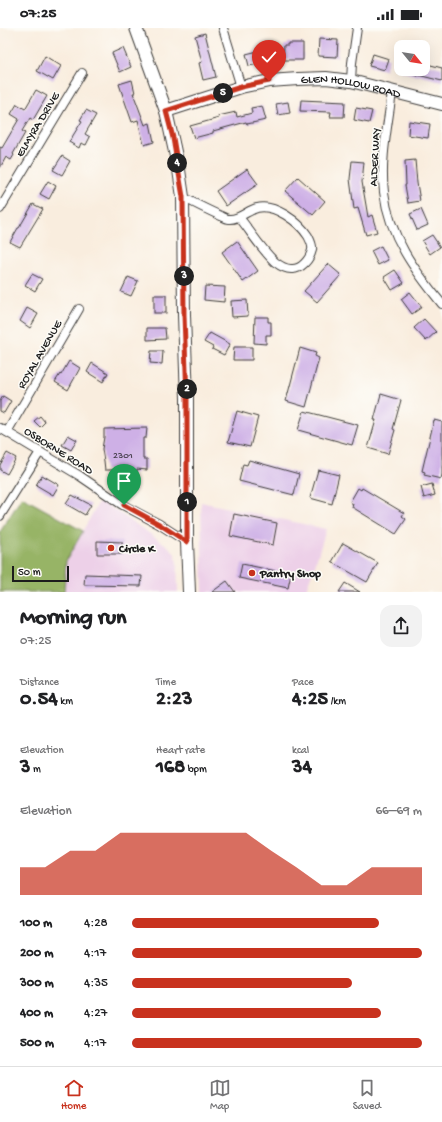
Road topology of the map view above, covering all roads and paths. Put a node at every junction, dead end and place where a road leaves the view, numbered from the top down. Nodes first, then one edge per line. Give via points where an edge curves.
1 (136, 28) edge
2 (223, 28) edge
3 (357, 28) edge
4 (82, 73) dead end
5 (352, 81) junction
6 (241, 87) junction
7 (392, 92) junction
8 (442, 104) edge
9 (166, 111) junction
10 (183, 197) junction
11 (0, 208) edge
12 (238, 217) junction
13 (442, 304) edge
14 (79, 309) dead end
15 (4, 430) edge
16 (40, 452) junction
17 (0, 516) edge
18 (187, 542) junction
19 (189, 592) edge

1 - 9 main road
2 - 6 street
3 - 5 street
4 - 11 street, ELMYRA DRIVE
5 - 6 main road, GLEN HOLLOW ROAD via 326,78 298,79 269,81
5 - 7 main road, GLEN HOLLOW ROAD
6 - 9 main road, GLEN HOLLOW ROAD
7 - 8 main road, GLEN HOLLOW ROAD
7 - 13 street, ALDER WAY via 383,160 388,217 410,263
9 - 10 main road
10 - 12 street via 230,220
10 - 18 main road
12 - 12 street via 258,208 268,207 289,217 311,240 312,249 308,260 300,268 284,267 257,242
14 - 15 street, ROYAL AVENUE
15 - 16 street, OSBORNE ROAD
16 - 17 street
16 - 18 street, OSBORNE ROAD via 121,504
18 - 19 main road

